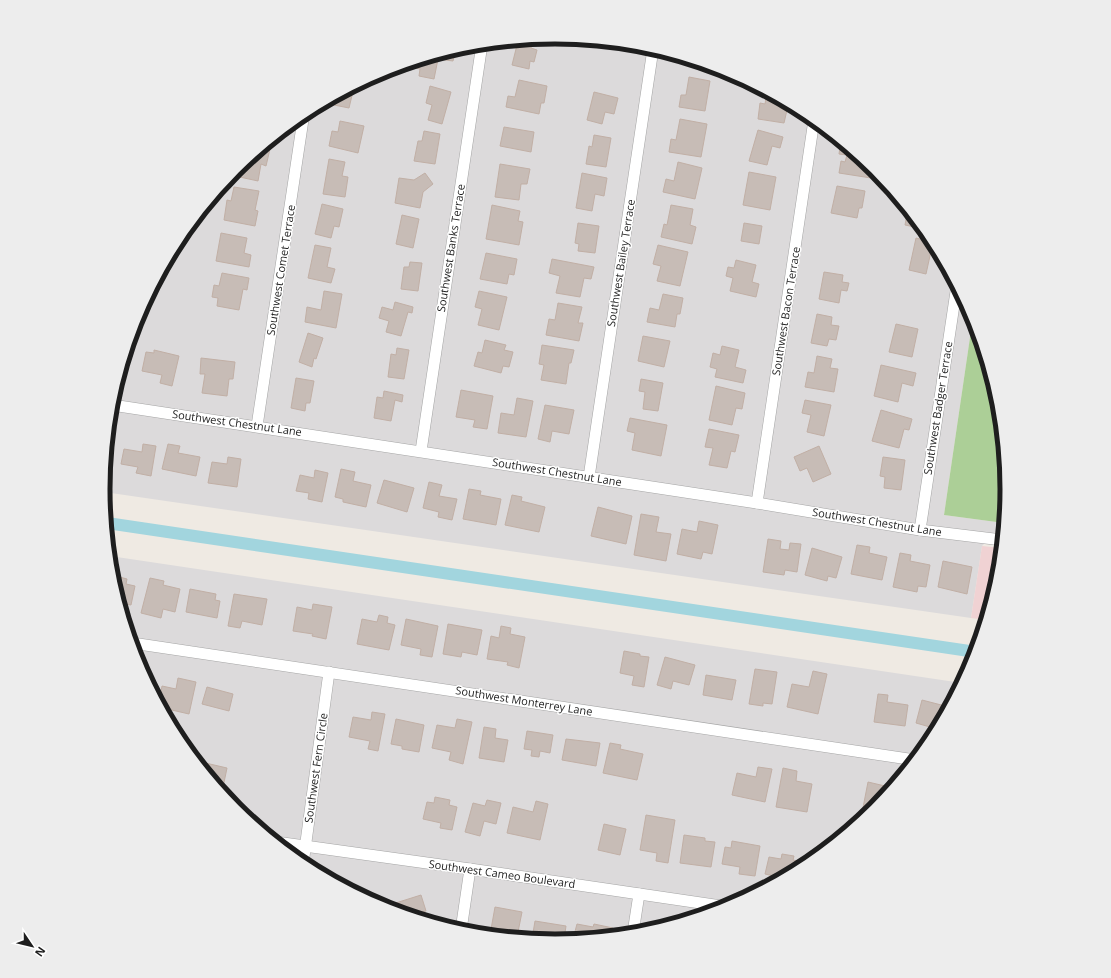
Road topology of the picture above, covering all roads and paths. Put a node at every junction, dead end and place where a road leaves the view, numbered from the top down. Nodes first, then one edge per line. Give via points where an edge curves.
1 (481, 51) edge
2 (652, 55) edge
3 (302, 123) edge
4 (813, 126) edge
5 (956, 294) edge
6 (118, 406) edge
7 (257, 426) junction
8 (421, 451) junction
9 (589, 477) junction
10 (757, 502) junction
11 (920, 530) junction
12 (998, 539) edge
13 (138, 644) edge
14 (329, 672) junction
15 (910, 759) edge
16 (287, 843) edge
17 (306, 846) junction
18 (304, 856) edge
19 (470, 869) junction
20 (639, 894) junction
21 (713, 905) edge
22 (462, 924) edge
23 (634, 926) edge

1 - 8 street, Southwest Banks Terrace
2 - 9 street, Southwest Bailey Terrace
3 - 7 street, Southwest Comet Terrace
4 - 10 street, Southwest Bacon Terrace
5 - 11 street, Southwest Badger Terrace
6 - 7 street, Southwest Chestnut Lane
7 - 8 street, Southwest Chestnut Lane
8 - 9 street, Southwest Chestnut Lane
9 - 10 street, Southwest Chestnut Lane
10 - 11 street, Southwest Chestnut Lane
11 - 12 street, Southwest Chestnut Lane
13 - 14 street, Southwest Monterrey Lane
14 - 15 street, Southwest Monterrey Lane
14 - 17 street, Southwest Fern Circle
16 - 17 street, Southwest Cameo Boulevard
17 - 18 street, Southwest Fern Circle
17 - 19 street, Southwest Cameo Boulevard
19 - 20 street, Southwest Cameo Boulevard
19 - 22 street
20 - 21 street, Southwest Cameo Boulevard
20 - 23 street

